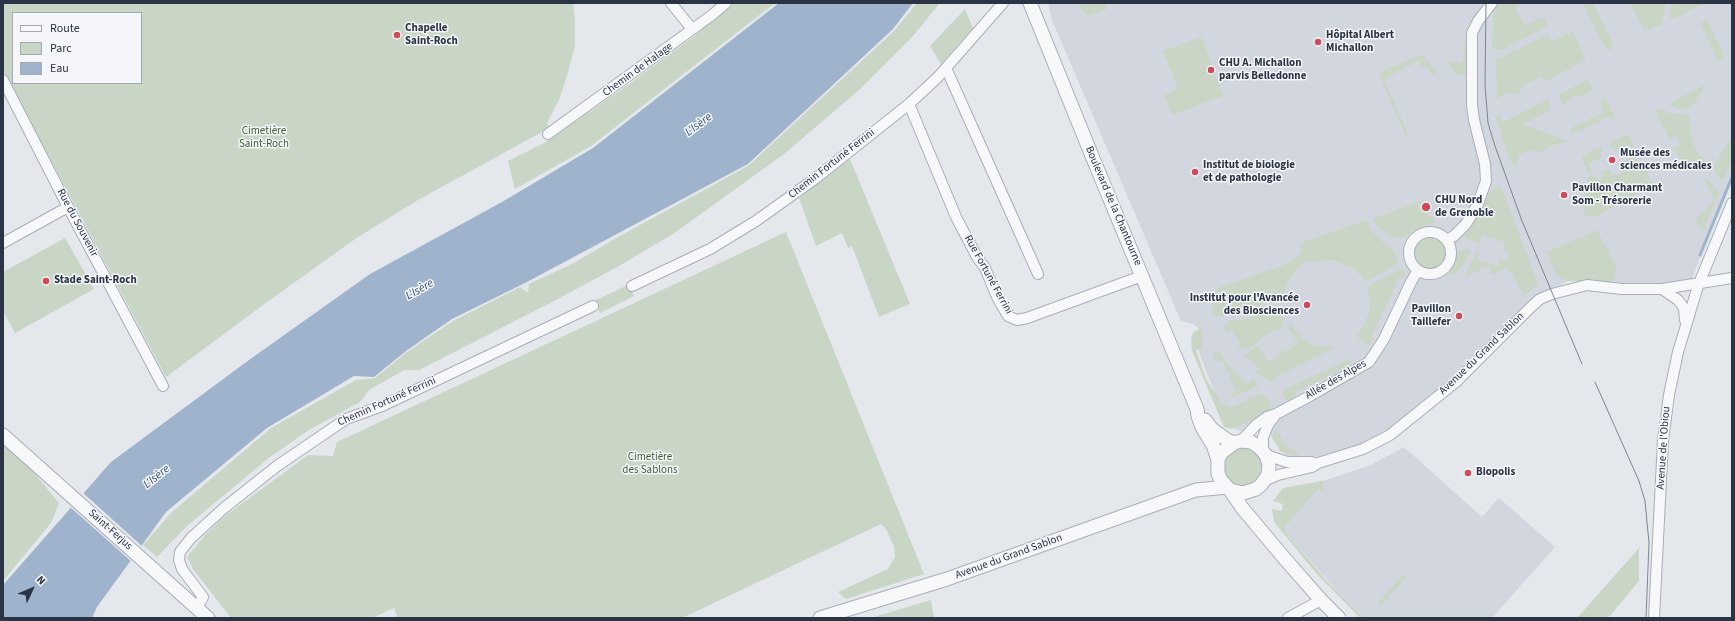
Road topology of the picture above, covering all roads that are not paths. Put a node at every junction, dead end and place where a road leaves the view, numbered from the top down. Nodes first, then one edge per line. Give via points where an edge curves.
1 (671, 3) edge
2 (726, 3) edge
3 (1003, 3) edge
4 (1030, 3) edge
5 (1492, 3) edge
6 (692, 30) junction
7 (946, 68) junction
8 (3, 80) edge
9 (909, 104) junction
10 (548, 134) dead end
11 (1732, 203) edge
12 (68, 208) junction
13 (1446, 240) junction
14 (3, 243) edge
15 (1418, 270) junction
16 (1038, 274) dead end
17 (1142, 276) junction
18 (1732, 278) edge
19 (1700, 282) junction
20 (632, 286) dead end
21 (1662, 289) junction
22 (593, 306) dead end
23 (1686, 325) junction
24 (163, 386) dead end
25 (1197, 409) junction
26 (1276, 414) junction
27 (3, 435) edge
28 (1237, 442) junction
29 (1264, 453) junction
30 (1318, 463) junction
31 (1218, 464) junction
32 (1266, 480) junction
33 (1228, 488) junction
34 (1196, 490) junction
35 (1251, 492) junction
36 (1258, 525) junction
37 (1321, 600) junction
38 (197, 608) junction
39 (208, 618) edge
40 (820, 618) edge
41 (1288, 618) edge
42 (1339, 618) edge
43 (1654, 618) edge

1 - 6 street
2 - 6 street, Chemin de Halage
3 - 7 street, Chemin Fortuné Ferrini
4 - 17 street, Boulevard de la Chantourne
5 - 13 street via 1472,33 1472,105 1485,164 1486,181 1478,204 1466,224
6 - 10 street, Chemin de Halage
7 - 9 street, Chemin Fortuné Ferrini
7 - 16 street
8 - 12 street, Rue du Souvenir
9 - 17 street, Rue Fortuné Ferrini via 956,217 1008,316 1017,320 1028,318
9 - 20 street, Chemin Fortuné Ferrini via 816,178 756,221 710,249
11 - 19 street, Avenue de l'Obiou
12 - 14 street
12 - 24 street, Rue du Souvenir
13 - 15 street via 1450,254 1445,267 1432,274
13 - 15 street via 1434,232 1426,232 1412,242 1409,258
15 - 26 street, Allée des Alpes via 1384,339 1368,362
17 - 25 street, Boulevard de la Chantourne
18 - 19 street
19 - 21 street
19 - 23 street, Avenue de l'Obiou
21 - 23 street via 1678,300 1684,308
21 - 30 street, Avenue du Grand Sablon via 1622,289 1586,285 1540,299 1457,382 1390,435 1363,449
22 - 38 street, Chemin Fortuné Ferrini via 382,406 346,419 277,466 224,508 191,538 180,552 182,569 203,597
23 - 43 street, Avenue de l'Obiou via 1669,395 1663,440
25 - 28 street, Boulevard de la Chantourne via 1212,429 1226,440
25 - 31 street, Boulevard de la Chantourne via 1202,427 1213,445
26 - 28 street, Allée des Alpes via 1259,422
26 - 29 street, Allée des Alpes via 1263,437
27 - 38 street, Saint-Ferjus
28 - 29 street via 1255,444
28 - 31 street via 1221,452
29 - 30 street, Avenue du Grand Sablon via 1287,462
29 - 32 street via 1269,470
30 - 32 street, Avenue du Grand Sablon
31 - 33 street via 1221,480
31 - 34 street, Avenue du Grand Sablon via 1205,483
32 - 35 street
33 - 34 street, Avenue du Grand Sablon
33 - 35 street via 1243,493
33 - 36 street
34 - 40 street, Avenue du Grand Sablon via 947,579
35 - 36 street via 1249,503
36 - 37 street
37 - 41 street
37 - 42 street
38 - 39 street

